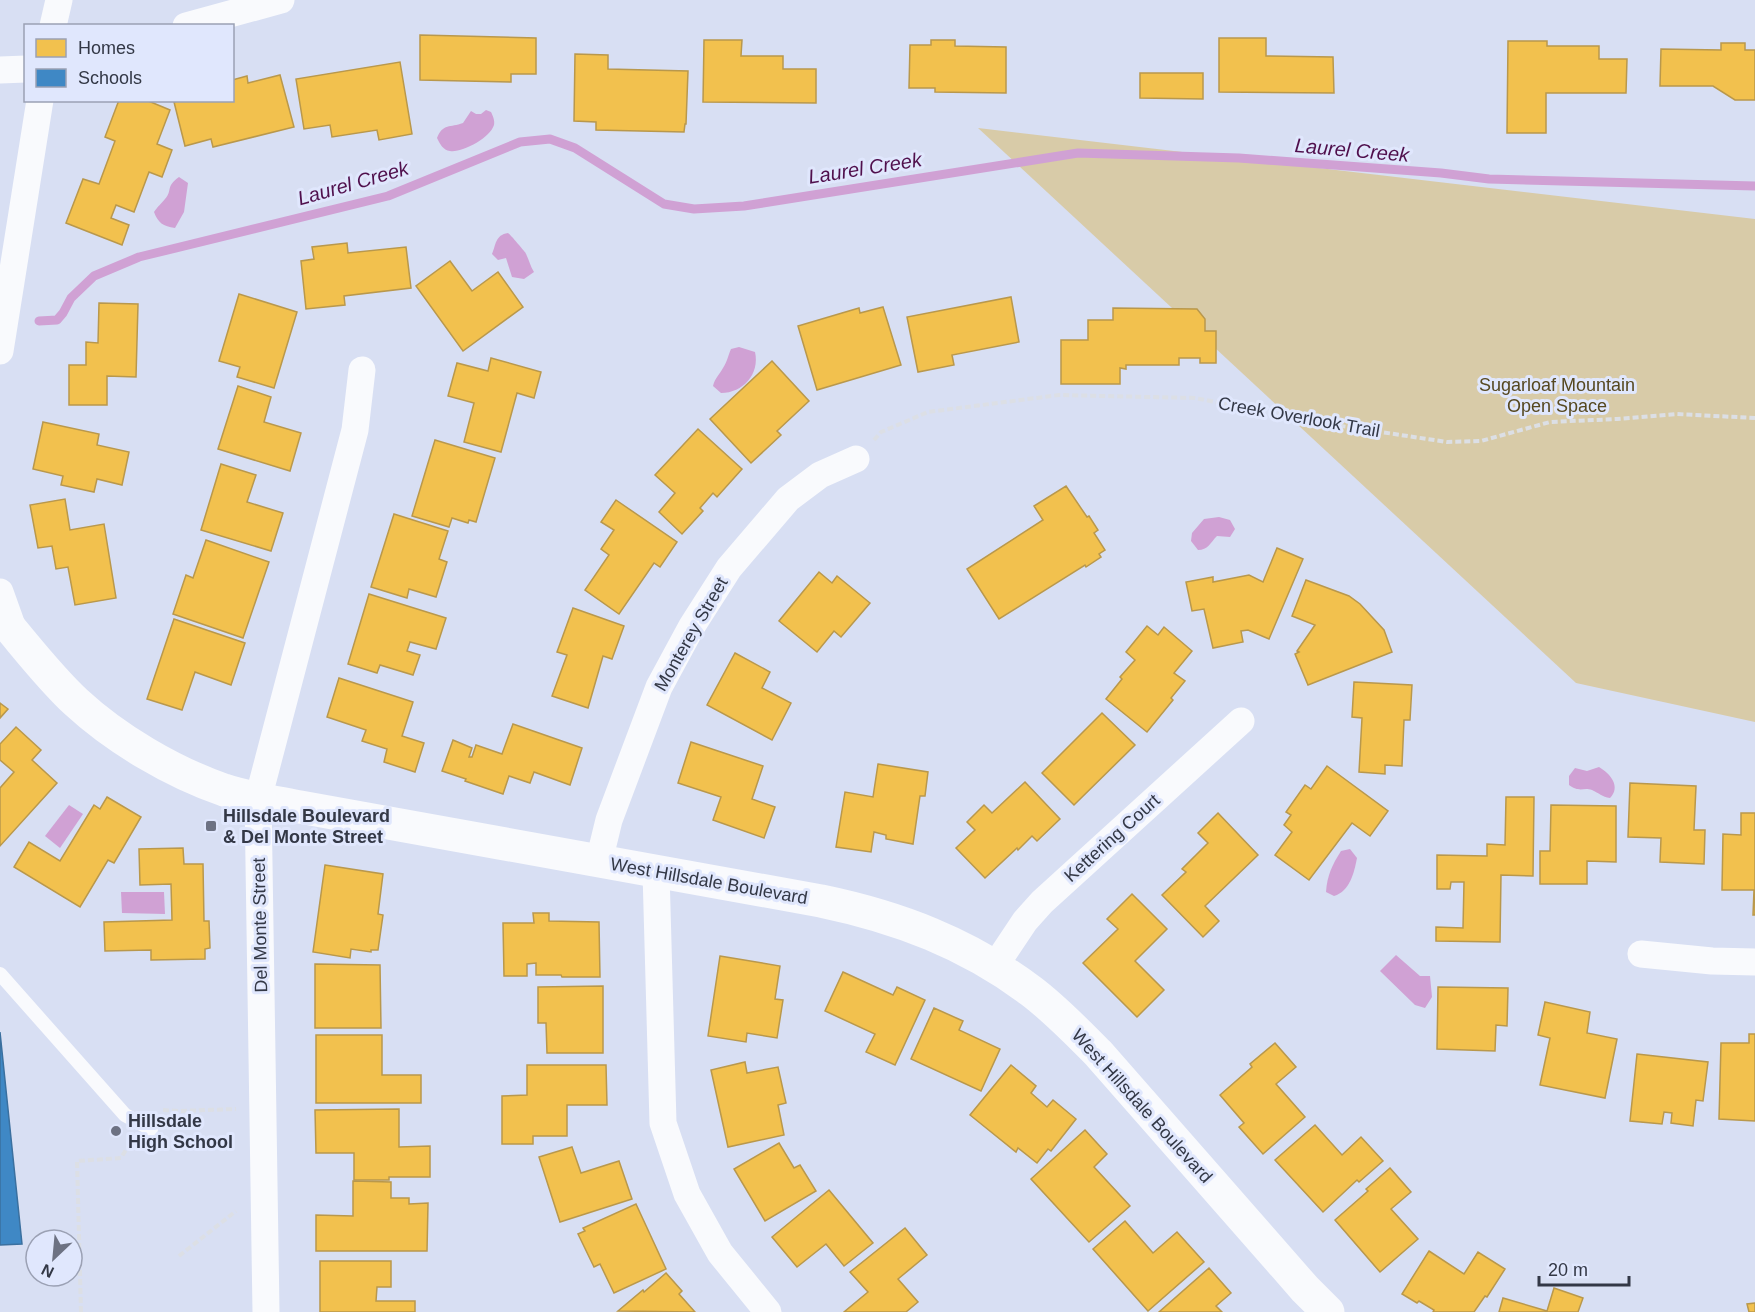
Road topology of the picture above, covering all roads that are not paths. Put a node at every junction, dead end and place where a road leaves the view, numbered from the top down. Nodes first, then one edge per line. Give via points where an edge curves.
1 (59, 0) edge
2 (281, 0) edge
3 (54, 24) edge
4 (193, 24) edge
5 (24, 69) edge
6 (0, 70) edge
7 (40, 102) edge
8 (0, 351) edge
9 (362, 370) dead end
10 (856, 459) road end
11 (0, 592) edge
12 (8, 625) edge
13 (1240, 722) dead end
14 (258, 799) junction
15 (599, 861) junction
16 (656, 872) junction
17 (1641, 954) dead end
18 (1755, 962) edge
19 (995, 966) junction
20 (0, 974) edge
21 (151, 1129) dead end
22 (266, 1312) edge
23 (768, 1312) edge
24 (1328, 1312) edge

1 - 3 street
2 - 4 street
5 - 6 street
7 - 8 street
9 - 14 street, Del Monte Street via 355,430
10 - 15 street, Monterey Street via 820,475 788,500 729,568 659,687 609,820
11 - 12 street
12 - 14 main road, West Hillsdale Boulevard via 76,703 112,730 187,774
13 - 19 street, Kettering Court via 1042,902
14 - 15 main road, West Hillsdale Boulevard
14 - 22 street, Del Monte Street
15 - 16 main road, West Hillsdale Boulevard
16 - 19 main road, West Hillsdale Boulevard via 865,910 954,944
16 - 23 street via 663,1124 687,1194 720,1253
17 - 18 street
19 - 24 main road, West Hillsdale Boulevard via 1066,1020 1098,1053
20 - 21 lane via 125,1115

